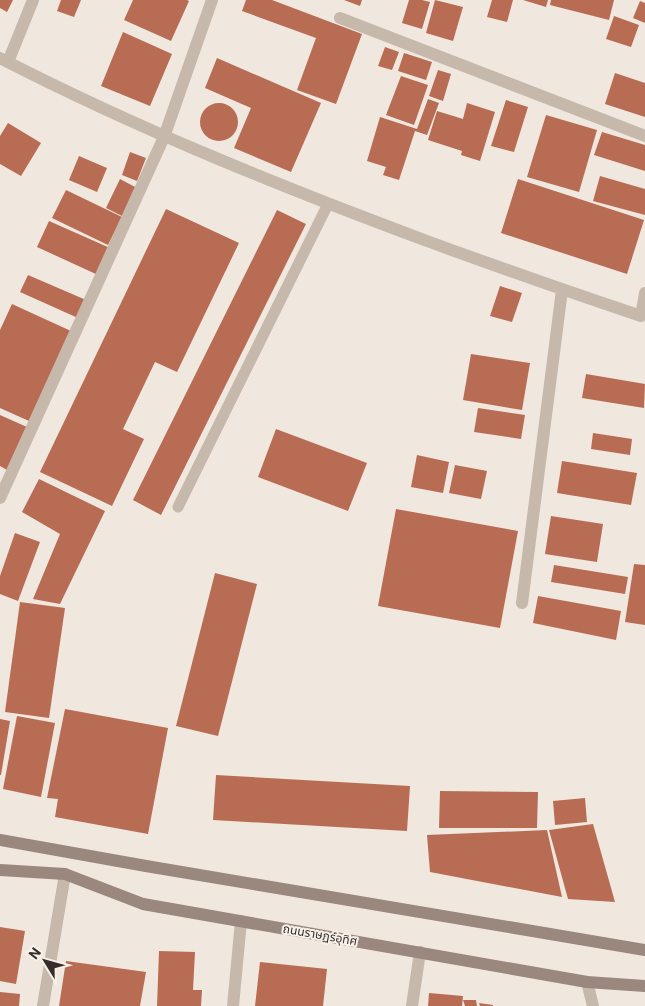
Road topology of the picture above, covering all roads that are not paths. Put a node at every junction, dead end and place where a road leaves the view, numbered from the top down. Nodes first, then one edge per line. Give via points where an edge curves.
1 (33, 0) edge
2 (212, 0) edge
3 (340, 18) dead end
4 (4, 60) edge
5 (645, 136) edge
6 (164, 137) junction
7 (328, 204) junction
8 (562, 290) junction
9 (645, 293) edge
10 (0, 498) edge
11 (178, 508) dead end
12 (522, 603) dead end
13 (0, 840) edge
14 (0, 870) edge
15 (65, 874) junction
16 (241, 921) junction
17 (645, 950) edge
18 (420, 952) junction
19 (587, 982) junction
20 (645, 986) edge
21 (43, 1006) edge
22 (232, 1006) edge
23 (412, 1006) edge
24 (593, 1006) edge

1 - 4 street
2 - 6 street
3 - 5 street
4 - 6 street
6 - 7 street
6 - 10 street
7 - 8 street
7 - 11 lane
8 - 9 street via 641,316
8 - 12 street
13 - 17 street
14 - 15 street, ถนนราษฏร์อุทิศ
15 - 16 street, ถนนราษฏร์อุทิศ via 143,904
15 - 21 street
16 - 18 street, ถนนราษฏร์อุทิศ
16 - 22 street
18 - 19 street, ถนนราษฏร์อุทิศ
18 - 23 street
19 - 20 street, ถนนราษฏร์อุทิศ
19 - 24 street

